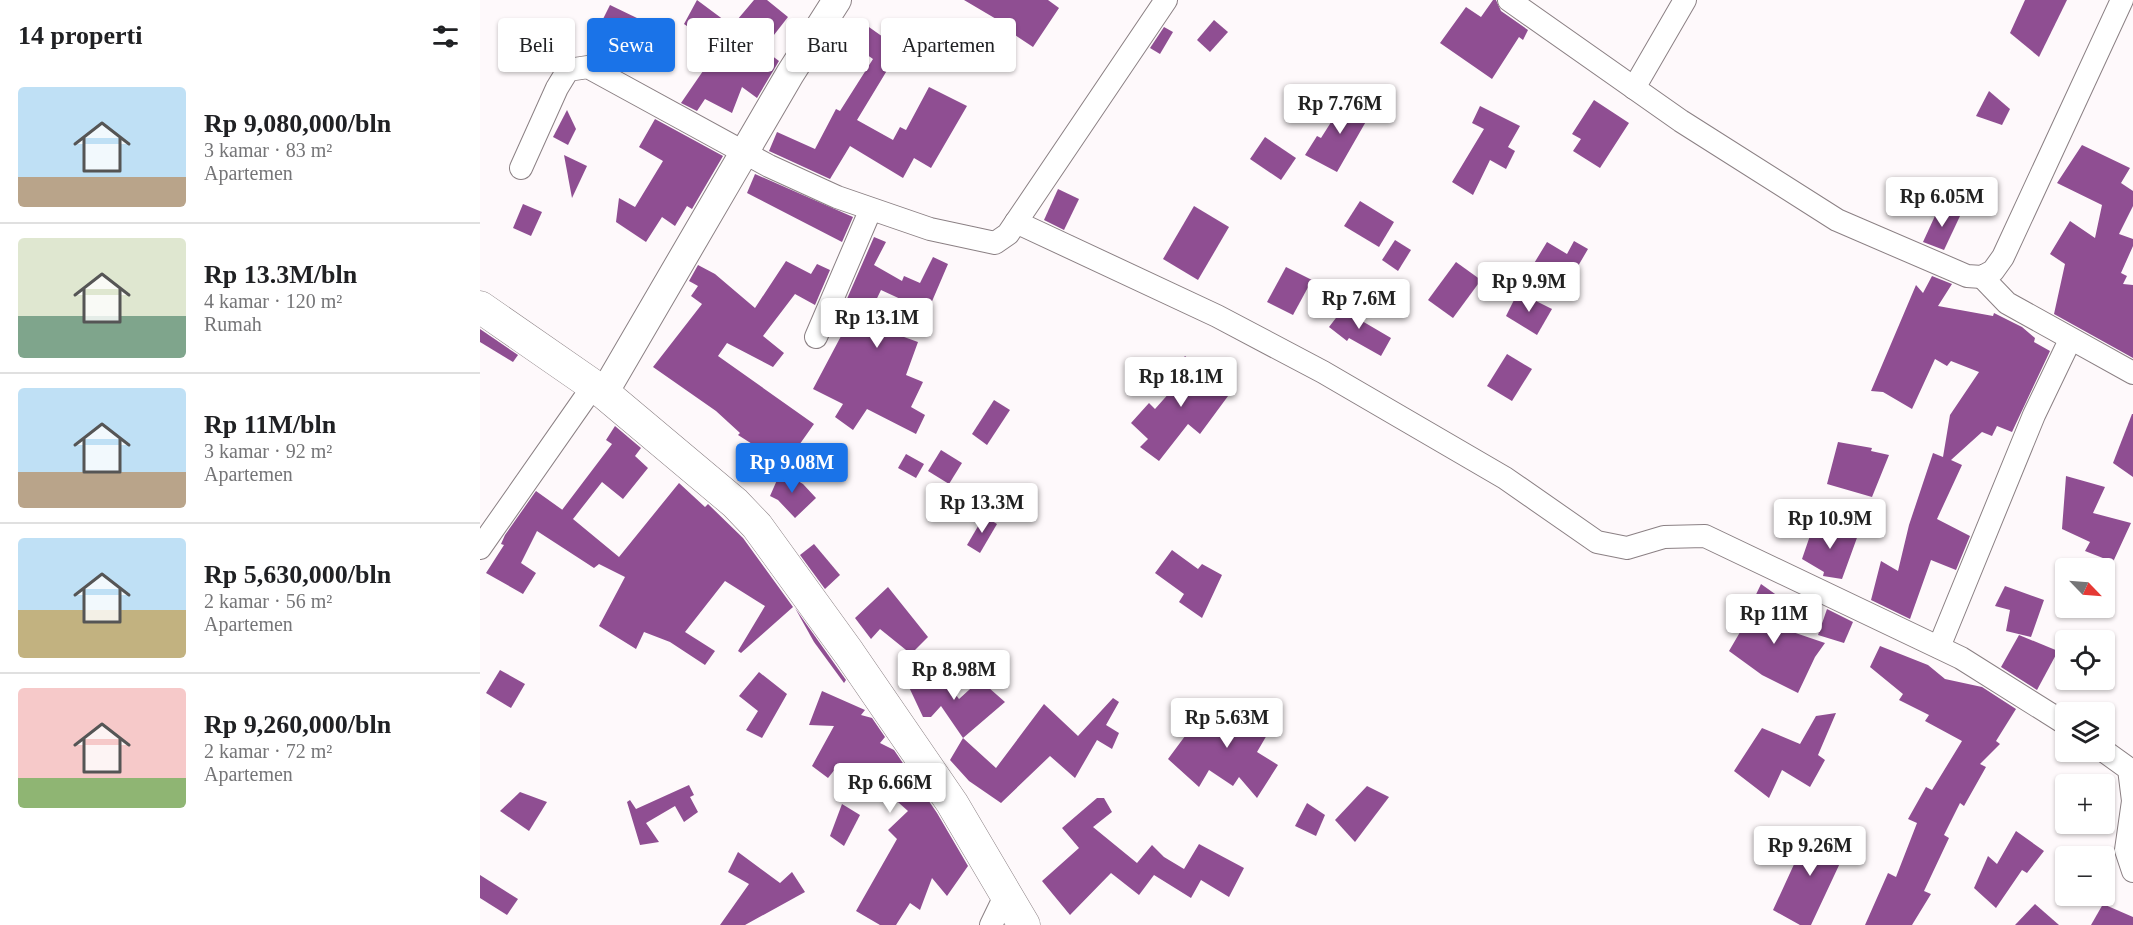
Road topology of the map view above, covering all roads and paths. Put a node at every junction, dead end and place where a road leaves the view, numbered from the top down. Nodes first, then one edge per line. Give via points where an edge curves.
1 (837, 0) edge
2 (1166, 0) edge
3 (1509, 0) edge
4 (1685, 0) edge
5 (2122, 0) edge
6 (1634, 88) junction
7 (745, 151) junction
8 (520, 168) dead end
9 (870, 210) junction
10 (1016, 222) junction
11 (1982, 277) junction
12 (480, 307) edge
13 (816, 337) dead end
14 (2070, 340) junction
15 (2133, 372) edge
16 (599, 389) junction
17 (480, 548) edge
18 (1940, 647) junction
19 (2055, 717) edge
20 (2115, 759) edge
21 (2133, 871) edge
22 (1006, 894) junction
23 (991, 925) edge
24 (1024, 925) edge

1 - 7 street
2 - 10 street
3 - 6 street
4 - 6 street
5 - 11 street via 2027,210 2003,257 1993,271
6 - 11 street via 1837,220 1967,276
7 - 8 street via 581,66 568,70 557,88
7 - 9 street via 790,176
7 - 16 street
9 - 10 street via 983,242 1002,240
9 - 13 street
10 - 18 street via 1217,316 1323,372 1505,478 1597,542 1627,548 1664,537 1705,536
11 - 14 street via 2007,303
12 - 16 main road
14 - 15 street
14 - 18 street via 2034,415
16 - 17 street
16 - 22 main road via 757,526 952,803
18 - 19 street
20 - 21 street via 2128,769 2133,801 2126,850
22 - 23 street
22 - 24 main road

